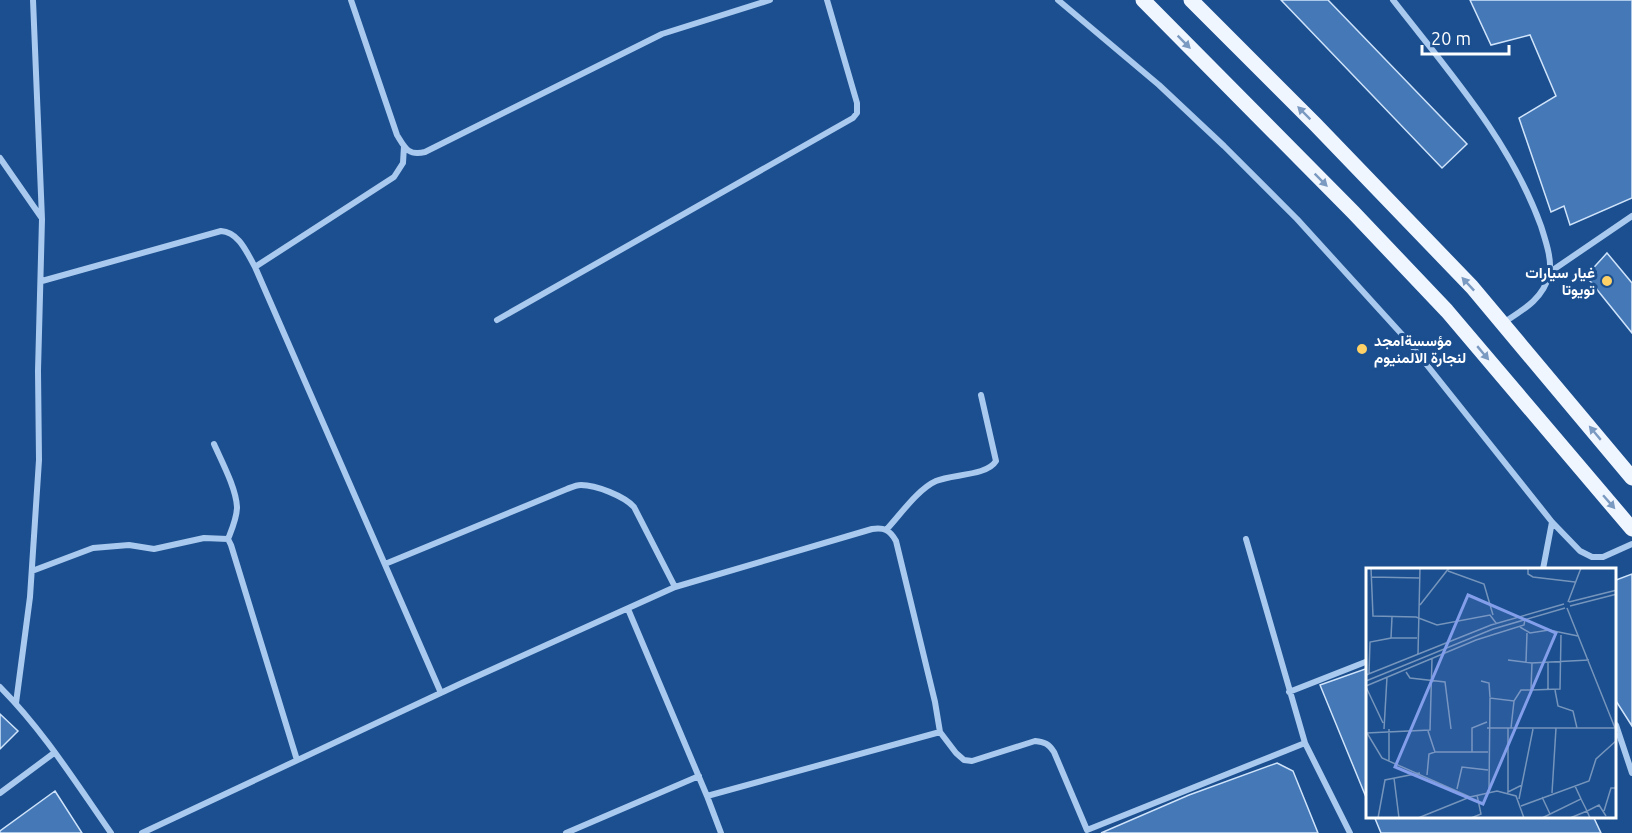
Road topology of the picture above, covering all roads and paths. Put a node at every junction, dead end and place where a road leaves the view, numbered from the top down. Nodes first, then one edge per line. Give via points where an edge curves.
1 (33, 0) edge
2 (351, 0) edge
3 (770, 0) edge
4 (827, 0) edge
5 (1058, 0) edge
6 (1143, 0) edge
7 (1191, 0) edge
8 (1393, 0) edge
9 (404, 146) junction
10 (0, 158) edge
11 (1632, 216) edge
12 (42, 219) junction
13 (255, 267) junction
14 (1550, 272) junction
15 (42, 281) junction
16 (498, 320) dead end
17 (1503, 324) junction
18 (981, 395) dead end
19 (214, 444) dead end
20 (1632, 478) edge
21 (1552, 522) junction
22 (1632, 529) edge
23 (886, 530) junction
24 (228, 539) junction
25 (1246, 539) dead end
26 (1632, 544) edge
27 (385, 564) junction
28 (1543, 568) edge
29 (32, 571) junction
30 (675, 587) junction
31 (628, 609) junction
32 (1366, 662) edge
33 (0, 687) edge
34 (1289, 692) junction
35 (441, 693) junction
36 (16, 703) junction
37 (1617, 727) edge
38 (940, 732) junction
39 (1305, 744) junction
40 (54, 753) junction
41 (297, 760) junction
42 (1632, 773) edge
43 (699, 776) junction
44 (0, 793) edge
45 (707, 796) junction
46 (1088, 832) edge
47 (111, 833) edge
48 (142, 833) edge
49 (566, 833) edge
50 (721, 833) edge
51 (1350, 833) edge

1 - 12 street
2 - 9 street
3 - 9 street via 662,34 425,152 416,154
4 - 16 street via 857,103 853,118
5 - 21 street via 1159,85 1297,219 1407,340
6 -> 22 main road via 1447,311
17 -> 7 main road via 1394,205
8 - 14 street via 1499,140 1536,212 1547,244
9 - 13 street via 403,163 394,177
10 - 12 street
11 - 14 street
12 - 15 street
13 - 15 street via 239,240 229,231 221,231
13 - 27 street
14 - 17 street via 1542,293
15 - 29 street via 39,460
20 -> 17 main road
18 - 23 street via 994,466 927,486
19 - 24 street via 237,508
21 - 26 street via 1580,551 1592,557 1603,557
21 - 28 street
23 - 30 street via 872,529
23 - 38 street via 896,541
24 - 29 street via 204,538 154,549 129,545 93,548
24 - 41 street
25 - 34 street
27 - 30 street via 581,485 628,500
27 - 35 street
29 - 36 street
30 - 31 street
31 - 35 street
31 - 43 street
32 - 34 street
33 - 36 street
34 - 39 street
35 - 41 street
36 - 40 street
37 - 42 street
38 - 45 street
38 - 46 street via 956,753 972,761 1035,741 1050,745
39 - 46 street
39 - 51 street
40 - 44 street
40 - 47 street
41 - 48 street
43 - 45 street
43 - 49 street
45 - 50 street

